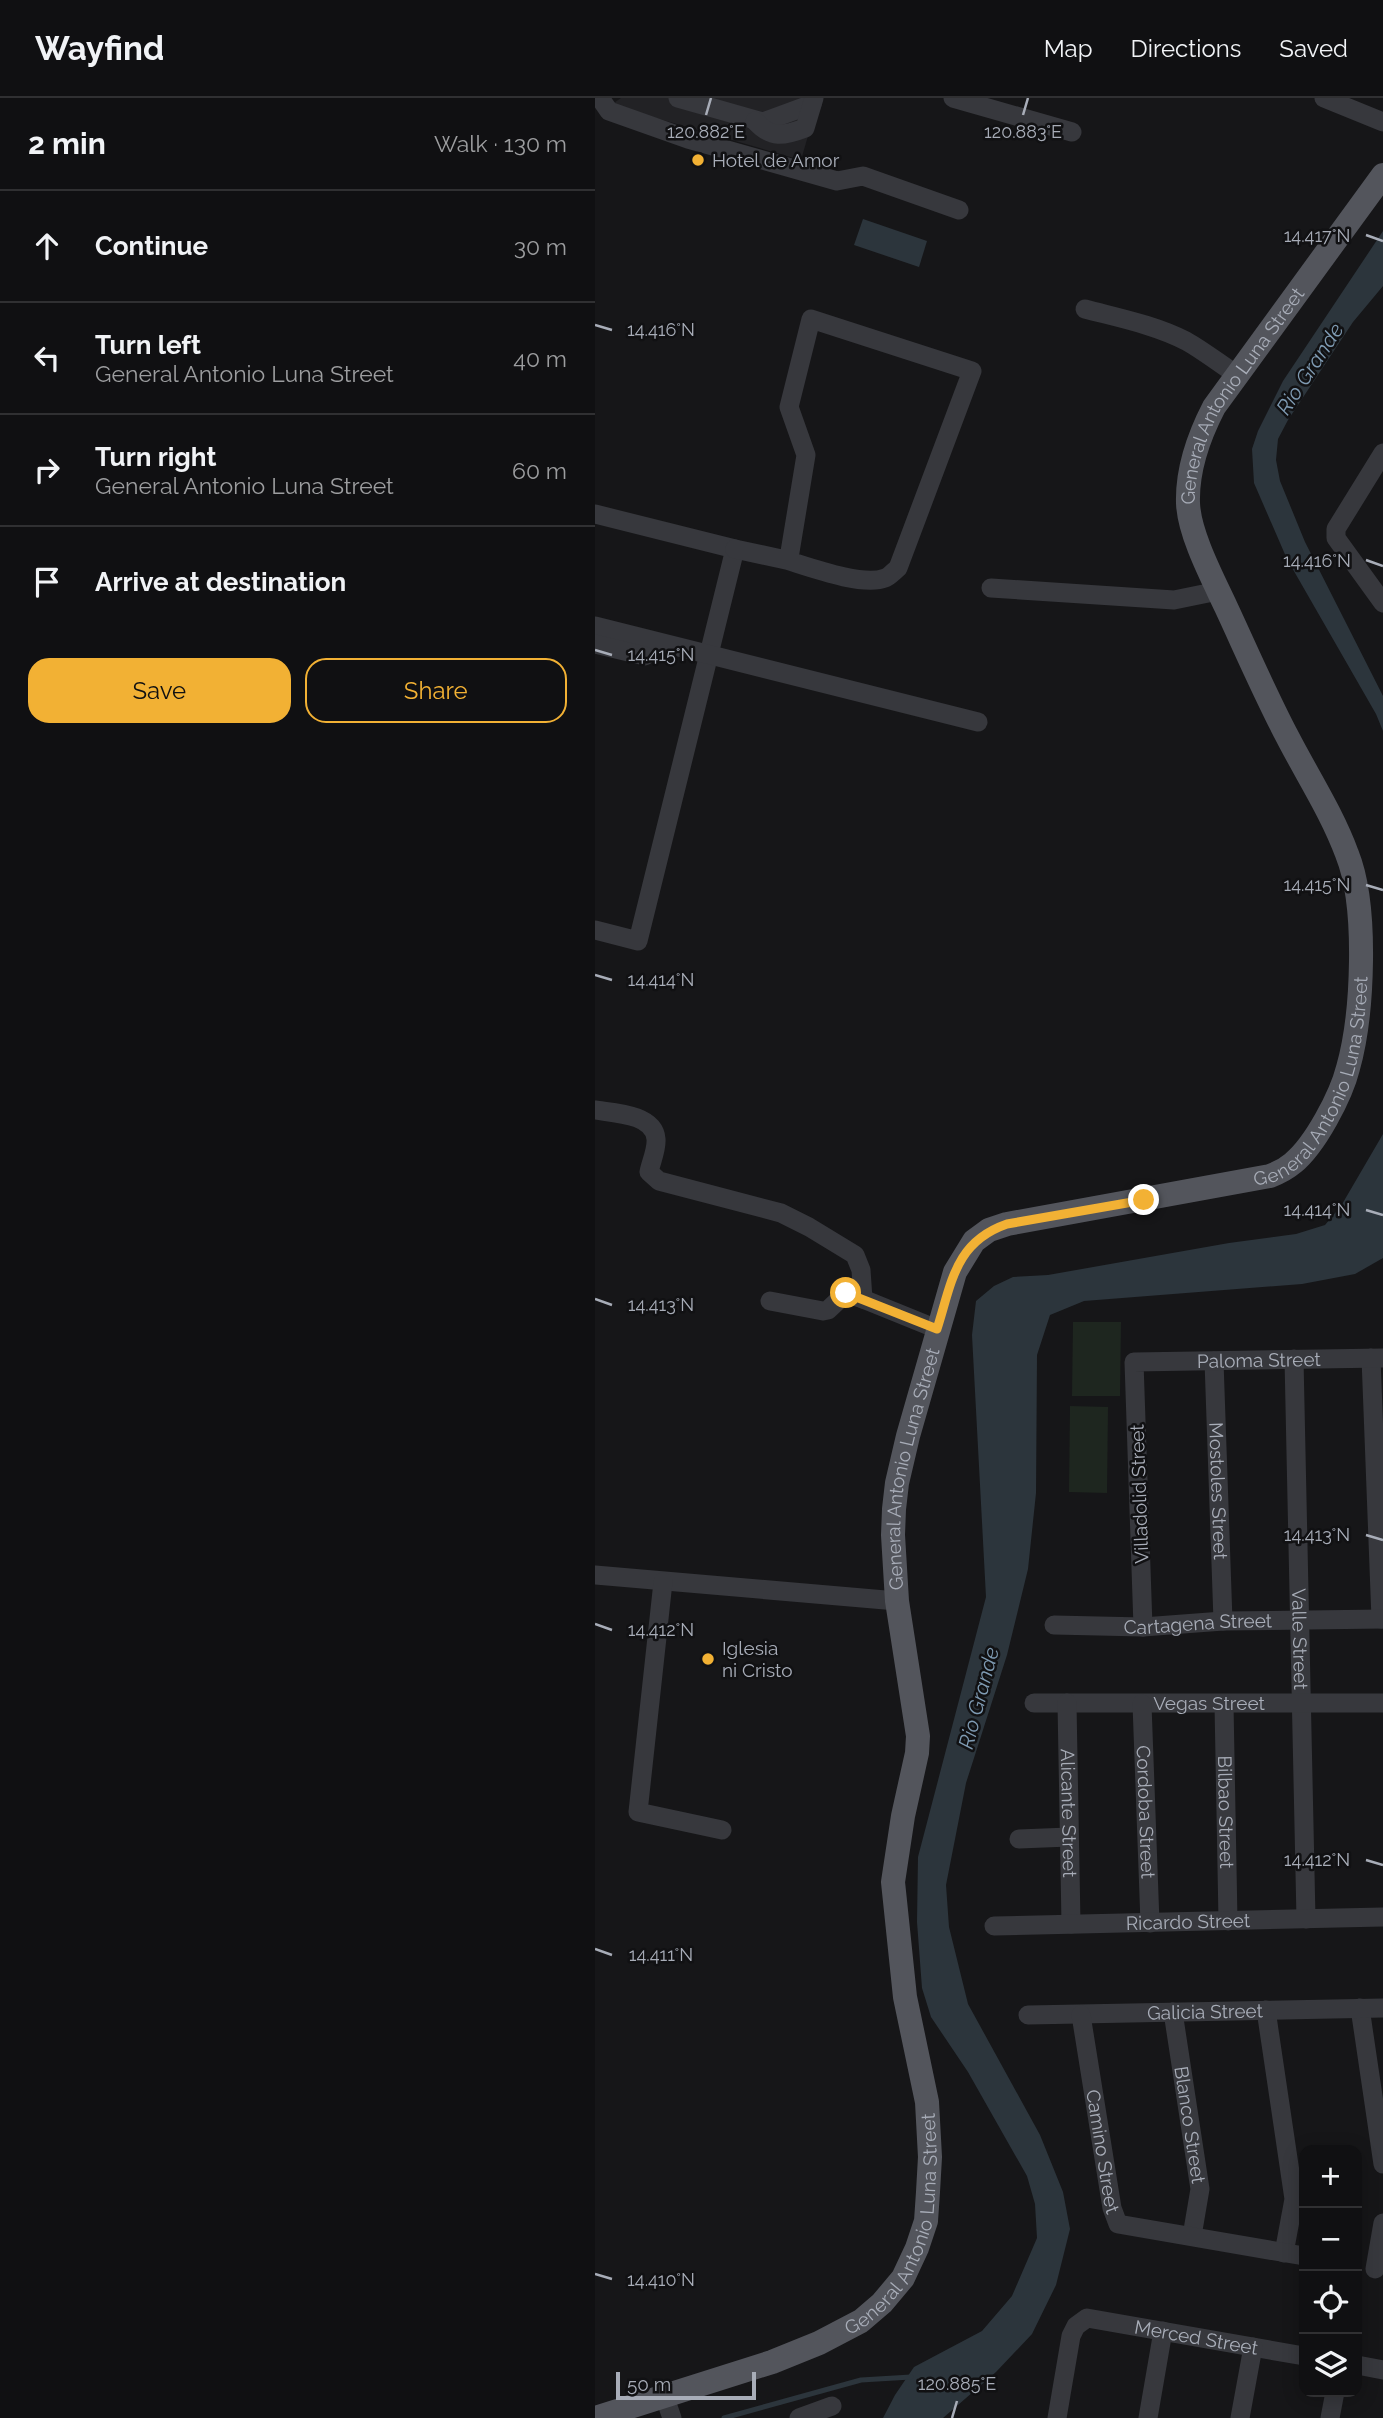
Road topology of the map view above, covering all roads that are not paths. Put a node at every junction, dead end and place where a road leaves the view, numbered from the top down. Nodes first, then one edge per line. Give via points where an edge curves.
1 (600, 98) edge
2 (678, 98) edge
3 (953, 98) edge
4 (1324, 98) edge
5 (813, 101) edge
6 (1383, 122) edge
7 (1072, 132) dead end
8 (1383, 175) edge
9 (958, 210) dead end
10 (1085, 309) dead end
11 (1237, 375) junction
12 (1382, 456) edge
13 (595, 514) edge
14 (735, 549) junction
15 (786, 560) junction
16 (991, 588) dead end
17 (1218, 590) junction
18 (1383, 603) edge
19 (595, 626) edge
20 (595, 644) edge
21 (709, 655) junction
22 (645, 656) dead end
23 (978, 722) dead end
24 (595, 930) edge
25 (595, 1110) edge
26 (863, 1299) junction
27 (770, 1301) dead end
28 (937, 1329) junction
29 (1377, 1358) edge
30 (1294, 1359) junction
31 (1214, 1361) junction
32 (1134, 1362) joint
33 (595, 1576) edge
34 (663, 1582) junction
35 (897, 1601) junction
36 (1382, 1619) edge
37 (1299, 1620) junction
38 (1223, 1621) junction
39 (1054, 1625) dead end
40 (1143, 1627) junction
41 (1034, 1703) dead end
42 (1067, 1703) junction
43 (1383, 1703) edge
44 (1142, 1704) junction
45 (1224, 1704) junction
46 (1301, 1704) junction
47 (722, 1830) dead end
48 (1069, 1837) junction
49 (1020, 1839) dead end
50 (1383, 1917) edge
51 (1306, 1919) junction
52 (1228, 1921) junction
53 (1150, 1923) junction
54 (1071, 1924) junction
55 (994, 1926) dead end
56 (1360, 2008) junction
57 (1383, 2008) edge
58 (1266, 2010) junction
59 (1173, 2012) junction
60 (1028, 2015) dead end
61 (1081, 2015) junction
62 (1383, 2164) edge
63 (1383, 2223) edge
64 (1192, 2236) junction
65 (1284, 2253) junction
66 (1299, 2255) edge
67 (1372, 2268) edge
68 (1163, 2330) junction
69 (1252, 2347) junction
70 (1299, 2355) edge
71 (1362, 2366) edge
72 (1383, 2370) edge
73 (1334, 2397) edge
74 (832, 2406) dead end
75 (668, 2407) edge
76 (595, 2418) edge
77 (799, 2418) edge
78 (1056, 2418) edge
79 (1148, 2418) edge
80 (1240, 2418) edge
81 (1330, 2418) edge

1 - 9 street via 609,111 688,139 837,181 863,176
2 - 5 street via 763,122
3 - 7 street
4 - 6 street
8 - 11 main road, General Antonio Luna Street
10 - 11 street via 1169,334
11 - 17 main road, General Antonio Luna Street via 1203,429 1189,486 1192,524
12 - 18 street via 1336,529 1336,538
13 - 14 street
14 - 15 street
14 - 21 street
15 - 15 street via 806,455 789,407 811,319 972,371 898,568 885,579 854,579
16 - 17 street via 1174,600
17 - 28 main road, General Antonio Luna Street via 1355,878 1360,980 1345,1080 1320,1128 1295,1162 1270,1176 989,1230 974,1241 955,1272
19 - 21 street
20 - 22 street
21 - 23 street
21 - 24 street via 638,941
25 - 26 street via 639,1118 653,1128 657,1141 649,1172 659,1181 781,1213 855,1255
26 - 27 street via 846,1293 823,1311
26 - 28 street
28 - 35 main road, General Antonio Luna Street via 897,1483 893,1535
29 - 30 street, Paloma Street
29 - 36 street
30 - 31 street, Paloma Street
30 - 37 street, Valle Street
31 - 32 street, Paloma Street
31 - 38 street, Mostoles Street
32 - 40 street, Villadolid Street
33 - 34 street
34 - 35 street
34 - 47 street via 638,1812
35 - 75 main road, General Antonio Luna Street via 918,1736 896,1852 894,1904 905,1997 927,2102 926,2221 903,2277 861,2321
36 - 37 street, Cartagena Street
37 - 38 street, Cartagena Street
37 - 46 street, Valle Street
38 - 40 street, Cartagena Street
39 - 40 street, Cartagena Street
41 - 42 street, Vegas Street
42 - 44 street, Vegas Street
42 - 48 street, Alicante Street
43 - 46 street, Vegas Street
44 - 45 street, Vegas Street
44 - 53 street, Cordoba Street
45 - 46 street, Vegas Street
45 - 52 street, Bilbao Street
46 - 51 street, Valle Street
48 - 49 street
48 - 54 street, Alicante Street
50 - 51 street, Ricardo Street
51 - 52 street, Ricardo Street
52 - 53 street, Ricardo Street
53 - 54 street, Ricardo Street
54 - 55 street, Ricardo Street
56 - 57 street, Galicia Street
56 - 58 street, Galicia Street
56 - 62 street
58 - 59 street, Galicia Street
58 - 65 street via 1294,2199
59 - 61 street, Galicia Street
59 - 64 street, Blanco Street via 1200,2189
60 - 61 street, Galicia Street
61 - 64 street, Camino Street via 1118,2224
63 - 67 street
64 - 65 street, Camino Street
65 - 66 street, Camino Street
68 - 69 street, Merced Street
68 - 78 street, Merced Street via 1087,2318 1076,2326
68 - 79 street
69 - 70 street, Merced Street
69 - 80 street
71 - 72 street
73 - 81 street
74 - 77 street
75 - 76 main road, General Antonio Luna Street

